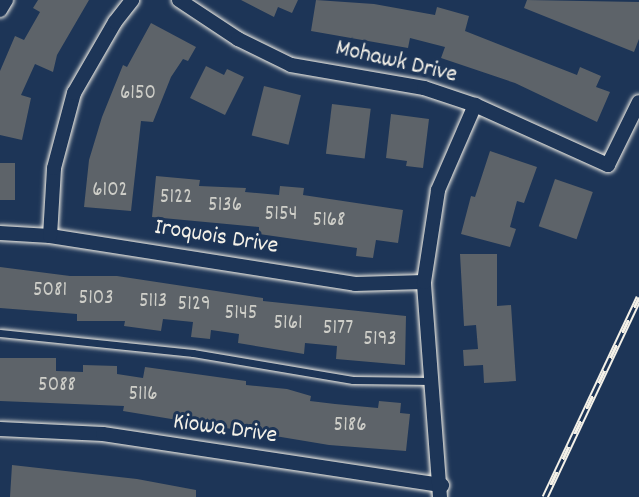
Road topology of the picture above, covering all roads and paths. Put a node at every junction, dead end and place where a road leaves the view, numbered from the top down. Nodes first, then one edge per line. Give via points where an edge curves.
1 (6, 0) edge
2 (132, 0) edge
3 (179, 0) edge
4 (0, 10) edge
5 (639, 102) edge
6 (475, 105) junction
7 (0, 233) edge
8 (50, 236) junction
9 (424, 282) junction
10 (0, 333) edge
11 (433, 381) junction
12 (0, 429) edge
13 (441, 491) edge

1 - 4 street
2 - 8 street via 74,93 54,168
3 - 6 street, Mohawk Drive via 238,39 291,65 424,88
5 - 6 street, Mohawk Drive via 608,165
6 - 9 street via 438,190
7 - 8 street, Iroquois Drive
8 - 9 street, Iroquois Drive via 355,284
9 - 11 street
10 - 11 lane via 193,353 353,380
11 - 13 street
12 - 13 street, Kiowa Drive via 103,434

